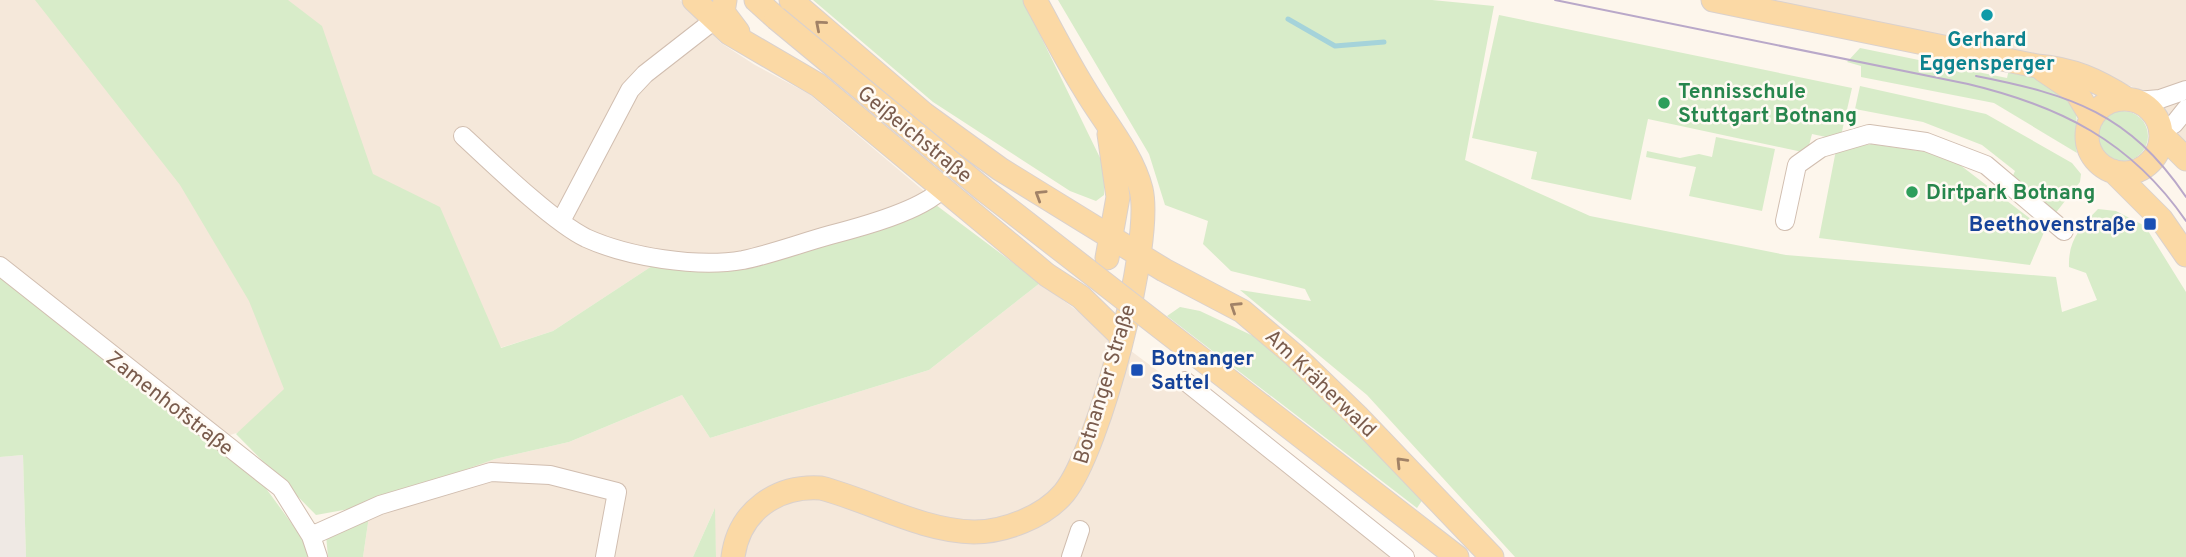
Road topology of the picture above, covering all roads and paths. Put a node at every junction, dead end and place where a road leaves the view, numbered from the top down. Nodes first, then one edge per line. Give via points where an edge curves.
1 (694, 0) edge
2 (725, 0) edge
3 (756, 0) edge
4 (791, 0) edge
5 (1035, 0) edge
6 (1713, 0) edge
7 (713, 21) junction
8 (750, 45) junction
9 (2037, 66) junction
10 (2186, 90) edge
11 (2132, 100) junction
12 (2186, 109) edge
13 (2092, 118) junction
14 (1108, 127) junction
15 (463, 136) dead end
16 (2171, 138) edge
17 (481, 153) junction
18 (469, 168) dead end
19 (2113, 171) junction
20 (942, 189) junction
21 (1785, 220) dead end
22 (561, 221) junction
23 (2064, 231) dead end
24 (1112, 236) junction
25 (2186, 255) edge
26 (1027, 256) junction
27 (1107, 258) junction
28 (0, 266) edge
29 (1135, 272) junction
30 (1177, 277) joint
31 (1080, 298) junction
32 (1121, 336) junction
33 (1185, 381) dead end
34 (1448, 512) junction
35 (1080, 530) dead end
36 (311, 536) junction
37 (1453, 556) edge
38 (318, 557) edge
39 (606, 557) edge
40 (733, 557) edge
41 (1071, 557) edge
42 (1405, 557) edge
43 (1492, 557) edge

1 - 7 main road, Geißeichstraße
2 - 8 main road via 723,12
3 - 37 main road, Geißeichstraße, bridge via 984,190
24 -> 4 main road, Geißeichstraße via 961,143
5 - 14 main road, Botnanger Straße
6 - 9 main road
7 - 8 main road, Geißeichstraße
7 - 22 street via 630,90
8 - 20 main road, Geißeichstraße via 818,85
9 - 11 main road via 2090,76
9 - 13 main road via 2066,83
10 - 11 street via 2160,99
11 - 13 main road via 2105,104
11 - 16 main road via 2149,108
12 - 16 street
13 - 19 main road via 2087,139 2090,149
14 - 24 main road via 1118,197
14 - 29 main road, Botnanger Straße via 1140,185 1144,203
15 - 17 street, Geißeichstraße
16 - 19 main road via 2160,144 2149,163 2128,173
17 - 18 street
17 - 22 street, Geißeichstraße
19 - 25 main road via 2161,219
20 - 22 street, Geißeichstraße via 925,203 837,233 742,260 709,263 623,249 585,237
20 - 26 main road, Geißeichstraße
21 - 23 street via 1797,164 1821,148 1869,134 1926,142 1986,165
24 - 27 main road
24 - 29 main road, Geißeichstraße
26 - 27 main road via 1084,264
26 - 31 main road, Geißeichstraße
27 - 29 main road
28 - 36 street, Zamenhofstraße via 281,488
29 - 30 main road, Geißeichstraße
29 - 31 main road via 1113,298
29 - 32 main road, Botnanger Straße
34 -> 30 main road, Am Kräherwald via 1357,416 1263,328 1216,295
31 - 32 main road, Geißeichstraße
32 - 40 main road, Botnanger Straße via 1077,474 1063,495 1032,516 991,530 945,529 836,492 804,487 766,500 737,538
33 - 42 street
34 - 37 main road via 1456,537
34 - 43 main road, Am Kräherwald
35 - 41 street
36 - 38 street, Zamenhofstraße
36 - 39 street via 380,505 491,472 550,475 617,492

